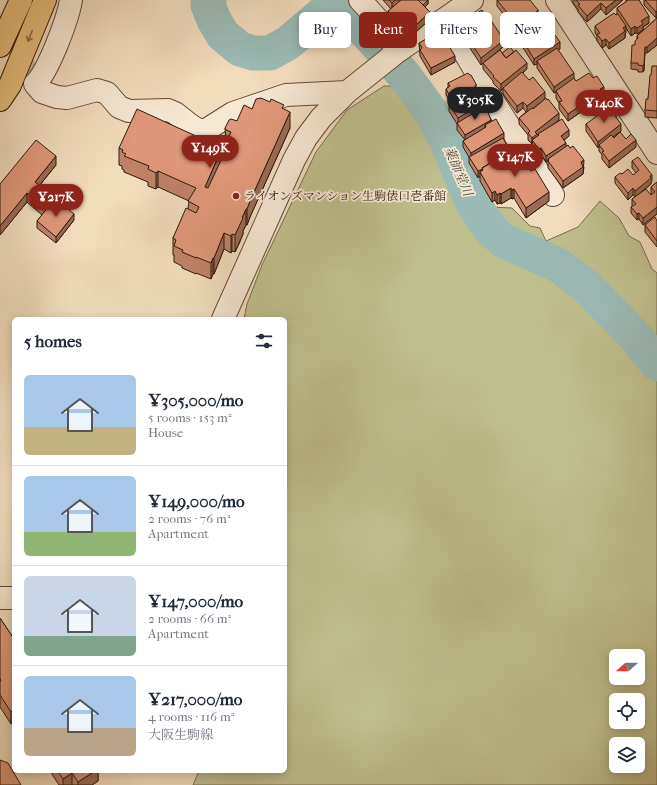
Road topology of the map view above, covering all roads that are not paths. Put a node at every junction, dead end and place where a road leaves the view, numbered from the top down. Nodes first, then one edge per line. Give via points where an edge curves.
1 (21, 0) edge
2 (45, 0) edge
3 (71, 0) edge
4 (360, 0) edge
5 (472, 0) edge
6 (557, 0) edge
7 (455, 12) edge
8 (425, 33) edge
9 (0, 46) edge
10 (462, 48) edge
11 (397, 52) junction
12 (347, 92) junction
13 (0, 100) edge
14 (657, 153) edge
15 (553, 195) dead end
16 (224, 317) edge
17 (0, 598) edge
18 (12, 598) edge

1 - 9 main road
2 -> 13 main road via 10,85
3 - 12 street via 56,45 40,79 35,84 42,92 67,98 97,90 107,93 119,107 129,111 175,112 198,130 206,130 234,113 286,95
4 - 11 street via 383,25
5 - 7 street
6 - 14 street
8 - 11 street
10 - 15 street
11 - 12 street
12 - 16 street via 321,118 306,138
17 - 18 street

